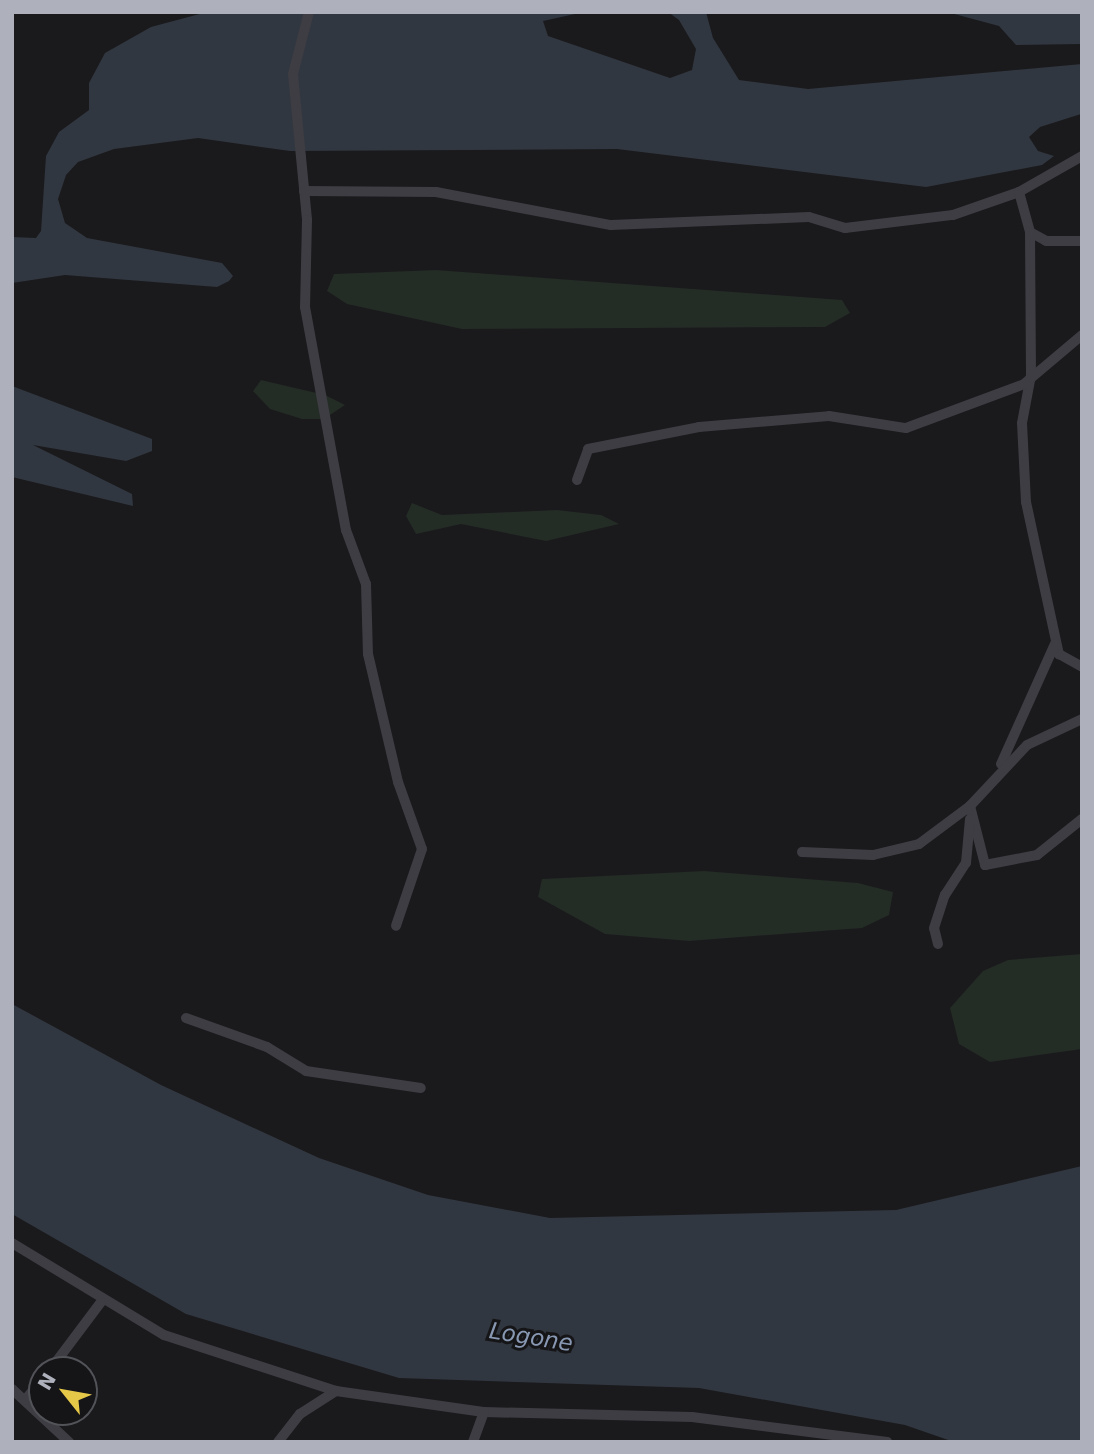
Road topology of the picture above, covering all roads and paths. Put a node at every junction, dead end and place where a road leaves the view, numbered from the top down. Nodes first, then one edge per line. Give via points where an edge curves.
1 (309, 12) edge
2 (1082, 156) edge
3 (304, 191) junction
4 (1019, 192) junction
5 (1030, 232) junction
6 (1082, 241) edge
7 (1082, 335) edge
8 (1031, 376) junction
9 (577, 480) dead end
10 (1055, 644) junction
11 (1082, 667) edge
12 (1082, 719) edge
13 (998, 773) junction
14 (970, 806) junction
15 (970, 818) junction
16 (1082, 819) edge
17 (802, 852) dead end
18 (396, 926) dead end
19 (938, 944) dead end
20 (186, 1018) dead end
21 (421, 1088) dead end
22 (12, 1242) edge
23 (102, 1302) junction
24 (61, 1356) edge
25 (12, 1389) edge
26 (336, 1391) junction
27 (28, 1396) edge
28 (25, 1400) junction
29 (484, 1412) junction
30 (69, 1442) edge
31 (278, 1442) edge
32 (473, 1442) edge
33 (887, 1442) edge

1 - 3 street via 293,74
2 - 4 street
3 - 4 street via 436,192 611,225 809,217 845,228 896,226
3 - 18 street via 305,307 346,530 366,584 368,654 398,782 422,849
4 - 5 street
5 - 6 street via 1046,241
5 - 8 street
7 - 8 street
8 - 9 street via 962,411 906,428 829,416 776,419 589,449
8 - 10 street via 1022,423 1025,491
10 - 11 street via 1059,654
10 - 13 street
12 - 13 street via 1027,744
13 - 14 street
14 - 15 street
14 - 17 street via 933,837 904,850
15 - 16 street via 985,865 1037,855
15 - 19 street via 966,863 945,895 934,928
20 - 21 street via 258,1043 306,1071
22 - 23 street
23 - 24 street
23 - 26 street via 207,1352
25 - 28 street
26 - 29 street
26 - 31 street via 300,1414
27 - 28 street
28 - 30 street
29 - 32 street
29 - 33 street via 692,1417

